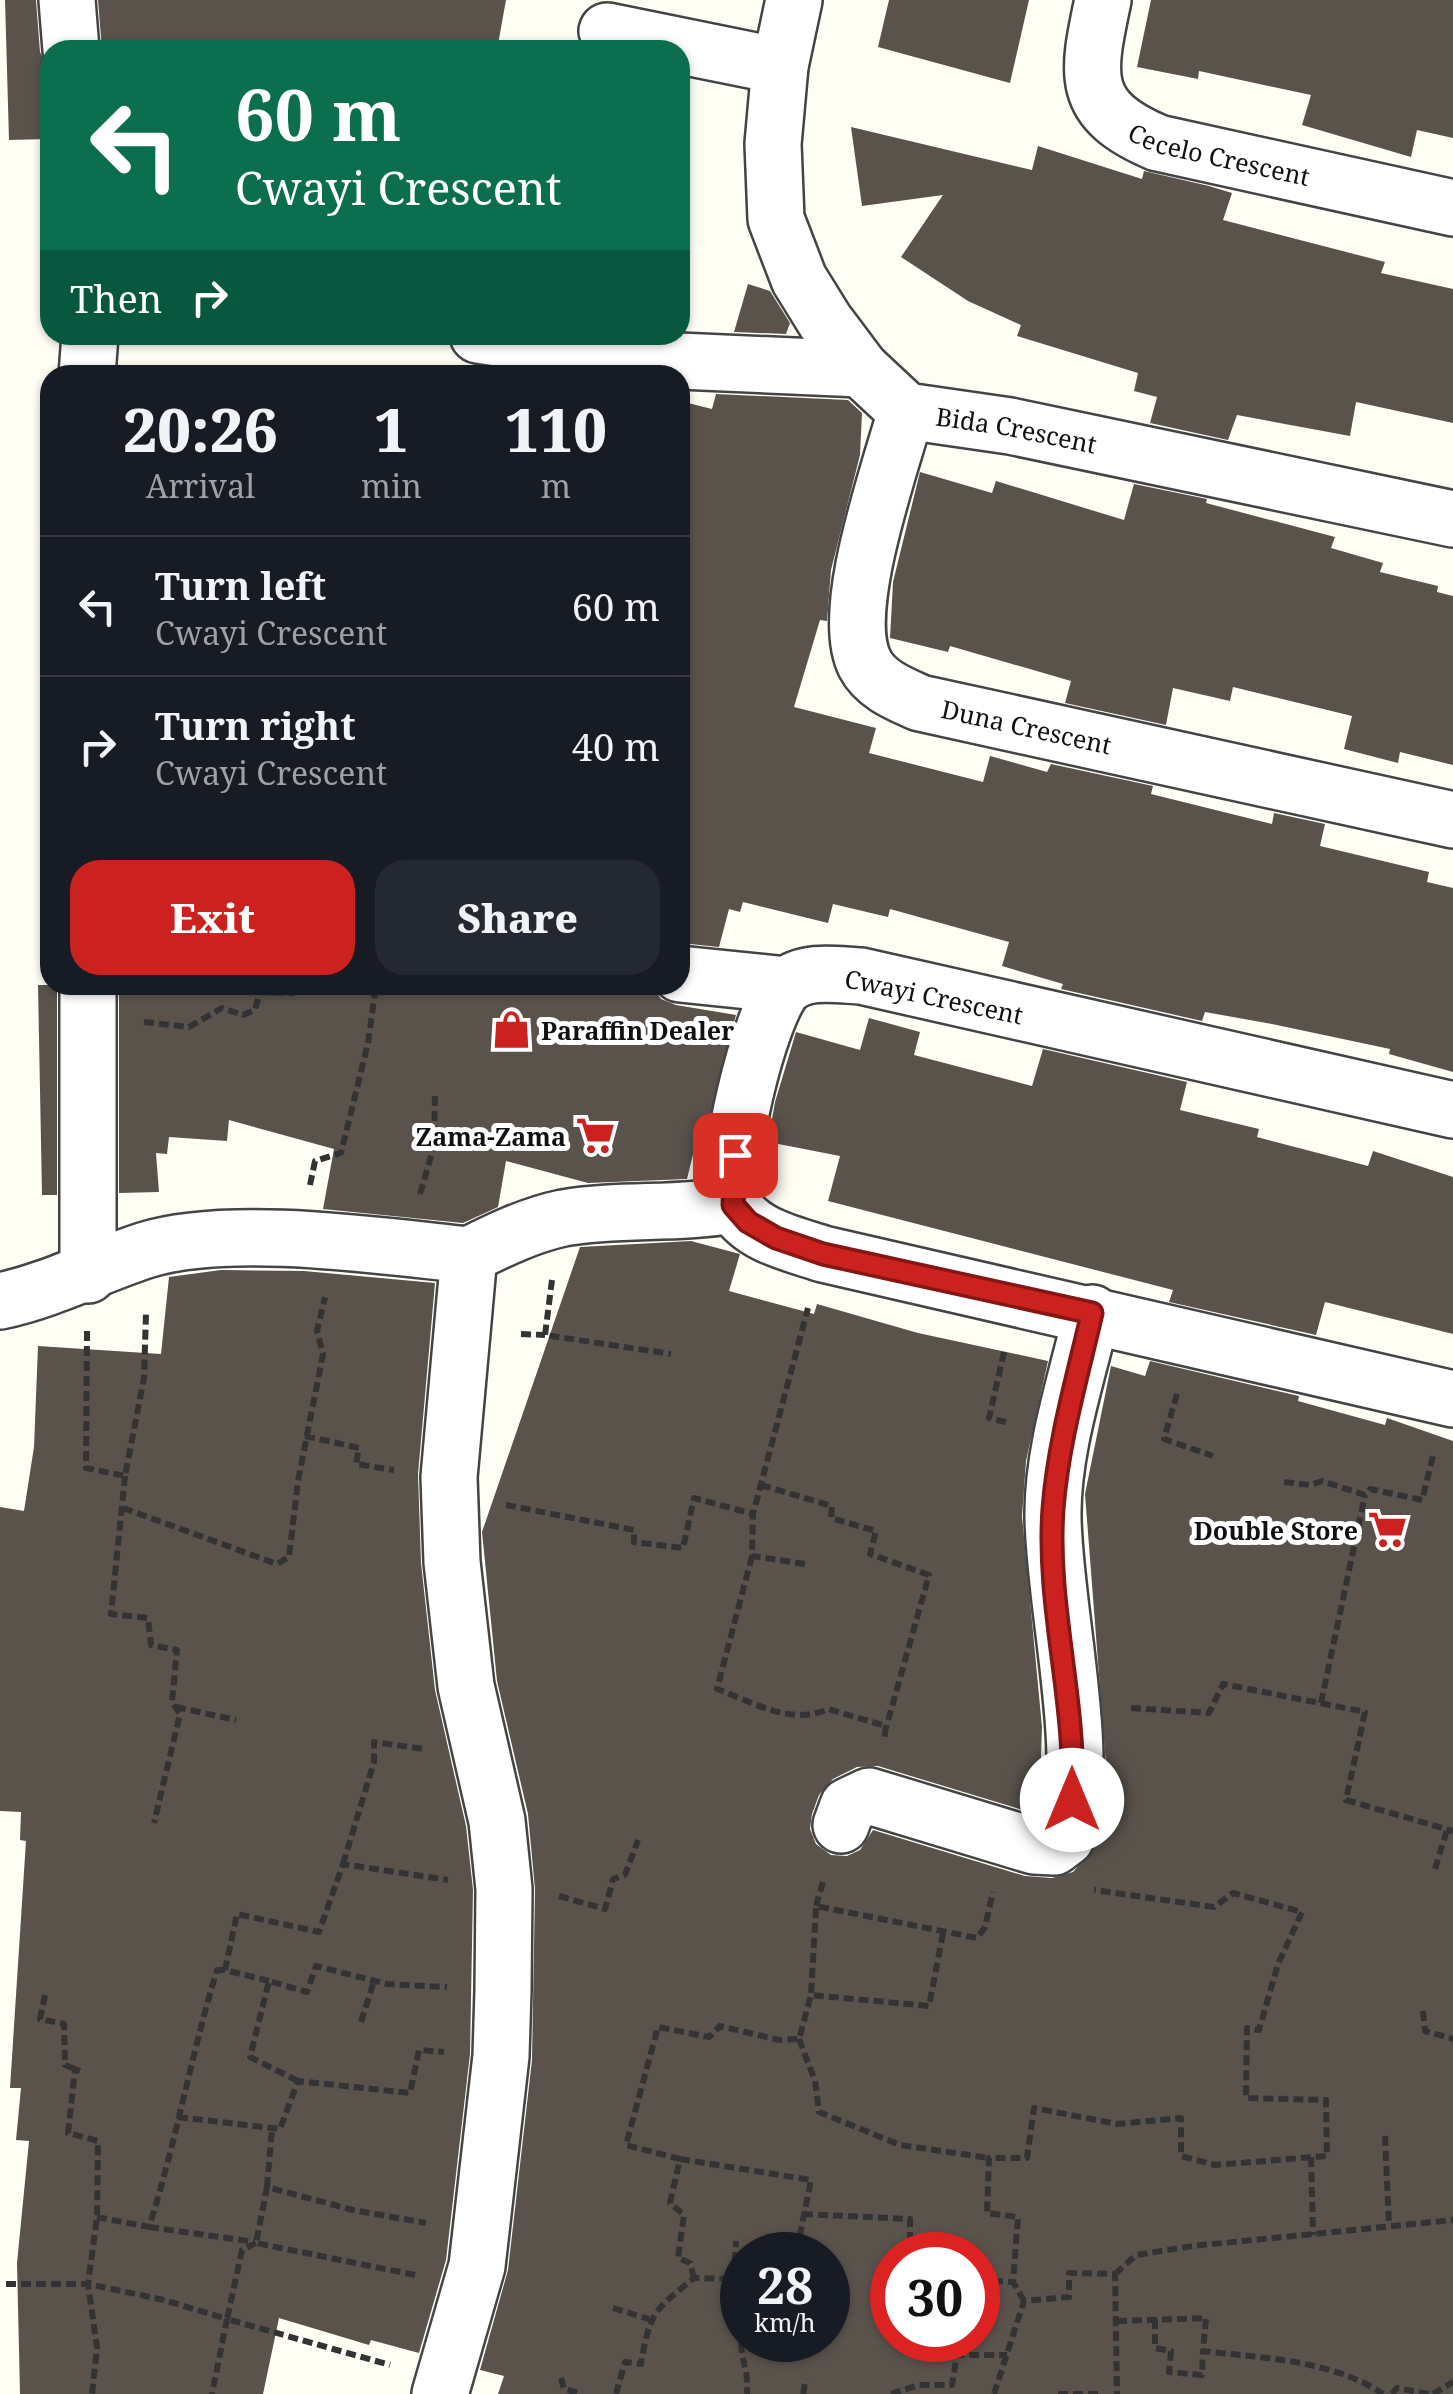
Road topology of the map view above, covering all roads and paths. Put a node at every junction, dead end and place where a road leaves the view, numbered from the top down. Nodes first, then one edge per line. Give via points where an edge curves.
1 (68, 0) edge
2 (794, 0) edge
3 (1102, 0) edge
4 (607, 31) dead end
5 (70, 40) edge
6 (651, 40) edge
7 (690, 48) edge
8 (780, 66) junction
9 (1453, 208) edge
10 (543, 345) edge
11 (862, 369) junction
12 (906, 411) junction
13 (1453, 518) edge
14 (1453, 820) edge
15 (690, 975) edge
16 (787, 985) junction
17 (259, 995) edge
18 (375, 995) edge
19 (87, 999) edge
20 (435, 1094) dead end
21 (1453, 1110) edge
22 (733, 1205) junction
23 (560, 1219) junction
24 (319, 1242) junction
25 (404, 1248) junction
26 (147, 1250) junction
27 (823, 1254) junction
28 (469, 1255) junction
29 (88, 1275) junction
30 (0, 1300) edge
31 (1092, 1313) junction
32 (1193, 1337) junction
33 (671, 1354) dead end
34 (1451, 1398) edge
35 (305, 1436) junction
36 (1213, 1456) dead end
37 (126, 1476) junction
38 (1284, 1482) dead end
39 (761, 1486) junction
40 (1364, 1494) junction
41 (450, 1495) junction
42 (123, 1508) junction
43 (752, 1514) junction
44 (752, 1556) junction
45 (805, 1564) dead end
46 (1322, 1704) junction
47 (1070, 1705) junction
48 (175, 1707) junction
49 (236, 1720) dead end
50 (886, 1730) junction
51 (484, 1758) junction
52 (855, 1810) joint
53 (154, 1823) dead end
54 (1450, 1830) edge
55 (638, 1840) dead end
56 (1029, 1842) junction
57 (343, 1864) junction
58 (1435, 1869) dead end
59 (504, 1888) junction
60 (943, 1933) junction
61 (225, 1970) junction
62 (269, 1981) junction
63 (374, 1981) junction
64 (503, 1990) junction
65 (45, 1995) dead end
66 (811, 1995) junction
67 (1424, 2011) dead end
68 (361, 2022) dead end
69 (798, 2039) junction
70 (1453, 2039) edge
71 (500, 2056) junction
72 (298, 2081) junction
73 (178, 2116) junction
74 (272, 2128) junction
75 (1384, 2136) dead end
76 (1311, 2157) junction
77 (680, 2158) junction
78 (989, 2158) junction
79 (267, 2187) junction
80 (803, 2214) junction
81 (97, 2216) junction
82 (1453, 2220) edge
83 (1389, 2224) junction
84 (149, 2227) junction
85 (800, 2232) edge
86 (910, 2232) edge
87 (1313, 2235) junction
88 (256, 2242) junction
89 (476, 2264) junction
90 (1115, 2274) junction
91 (694, 2278) junction
92 (720, 2278) edge
93 (1000, 2281) edge
94 (1013, 2282) junction
95 (6, 2284) dead end
96 (88, 2284) junction
97 (1024, 2301) junction
98 (614, 2308) dead end
99 (227, 2319) junction
100 (648, 2319) junction
101 (1155, 2319) junction
102 (1117, 2321) junction
103 (1203, 2351) junction
104 (1007, 2355) junction
105 (744, 2362) edge
106 (561, 2378) dead end
107 (806, 2379) dead end
108 (1453, 2382) edge
109 (442, 2387) edge
110 (92, 2394) edge
111 (212, 2394) edge
112 (582, 2394) edge
113 (616, 2394) edge
114 (747, 2394) edge
115 (803, 2394) edge
116 (892, 2394) edge
117 (994, 2394) edge
118 (1058, 2394) edge
119 (1098, 2394) edge
120 (1116, 2394) edge
121 (1383, 2394) edge
122 (1392, 2394) edge
123 (1431, 2394) edge

1 - 5 street
2 - 8 street, Bida Crescent
3 - 9 street, Cecelo Crescent via 1090,77 1099,106 1124,128 1158,142
4 - 6 street
7 - 8 street
8 - 11 street, Bida Crescent via 776,219 799,278
10 - 11 street via 634,359
11 - 12 street, Bida Crescent
12 - 13 street, Bida Crescent via 1010,426
12 - 14 street, Duna Crescent via 854,630 866,666 887,688 920,703
15 - 16 street, Cwayi Crescent
16 - 21 street, Cwayi Crescent via 820,974 861,976
16 - 22 street via 769,1012 755,1057 732,1175
17 - 19 path via 255,1010 244,1015 222,1008 189,1027
18 - 24 path via 341,1152 315,1161
19 - 29 street
20 - 25 path via 434,1146
22 - 23 street
22 - 27 street via 776,1238
23 - 28 street
23 - 33 path via 545,1335
24 - 25 street
24 - 26 street via 199,1240
24 - 35 path via 317,1331 323,1354
25 - 28 street
26 - 29 street
26 - 37 path via 144,1378
27 - 31 street
27 - 39 path
28 - 41 street
29 - 30 street
29 - 37 path via 86,1468
31 - 32 street
31 - 47 street via 1053,1511
32 - 34 street
32 - 36 path via 1164,1438
34 - 40 path via 1422,1500 1370,1489
35 - 41 path via 358,1448 356,1464
35 - 42 path via 289,1557 277,1564
37 - 42 path
38 - 40 path via 1322,1481
39 - 43 path
39 - 50 path via 832,1506 831,1518 876,1531 870,1554 929,1575
40 - 46 path
41 - 43 path via 634,1530 634,1542 684,1548 694,1498
41 - 51 street via 457,1626
42 - 48 path via 110,1614 148,1618 151,1646 178,1650
43 - 44 path
44 - 45 path
44 - 50 path via 717,1689 779,1712 810,1718 828,1710
46 - 47 path via 1223,1684 1209,1713
46 - 54 path via 1365,1712 1346,1800
47 - 56 street via 1066,1838
48 - 49 path
48 - 53 path via 180,1714
50 - 52 path
51 - 57 path via 374,1742
51 - 59 street
52 - 56 street
54 - 58 path
55 - 59 path via 625,1875 613,1879 605,1909
56 - 60 path via 976,1938
56 - 76 path via 1070,1870 1073,1886 1214,1907 1234,1892 1302,1912 1259,2030 1247,2028 1246,2098 1326,2100 1327,2156
57 - 59 path
57 - 61 path via 319,1932 237,1914
59 - 64 street
60 - 66 path via 929,2006
60 - 66 path via 816,1906
61 - 62 path
61 - 73 path via 217,1970
62 - 63 path via 307,1992 316,1966
62 - 72 path via 250,2057
63 - 64 path
63 - 68 path
64 - 71 street
65 - 81 path via 40,2020 64,2024 65,2066 77,2070 68,2133 98,2141
66 - 69 path
67 - 70 path via 1425,2031
69 - 77 path via 720,2026 710,2036 658,2027 626,2145
69 - 78 path via 819,2112 900,2145
71 - 72 path via 419,2050 410,2093
71 - 89 street
72 - 74 path via 280,2129
73 - 74 path
73 - 84 path
74 - 79 path
75 - 83 path
76 - 78 path via 1215,2165 1181,2156 1181,2118 1117,2124 1034,2108 1027,2158
76 - 87 path
77 - 80 path via 811,2180
77 - 91 path via 670,2202 684,2215 678,2258 690,2263
78 - 94 path via 986,2213 1018,2217
79 - 88 path
79 - 89 path via 414,2219
80 - 85 path
80 - 86 path via 910,2219
81 - 84 path
81 - 96 path
82 - 83 path
83 - 87 path
84 - 88 path
87 - 90 path via 1136,2255
88 - 89 path
88 - 99 path via 242,2250
89 - 109 street
90 - 97 path via 1069,2274 1070,2297
90 - 102 path
91 - 92 path
91 - 100 path
93 - 94 path
94 - 97 path
95 - 96 path
96 - 99 path
96 - 110 path via 97,2348
97 - 104 path
98 - 100 path
99 - 109 path
99 - 111 path
100 - 113 path via 641,2364 625,2362
101 - 102 path
101 - 103 path via 1206,2318
101 - 103 path via 1155,2348 1171,2351 1169,2372 1202,2375
102 - 120 path
103 - 121 path via 1291,2361
104 - 116 path via 958,2356 952,2384
104 - 117 path
105 - 114 path
106 - 112 path via 564,2389
107 - 115 path
108 - 123 path
118 - 119 path
122 - 123 path via 1396,2388

